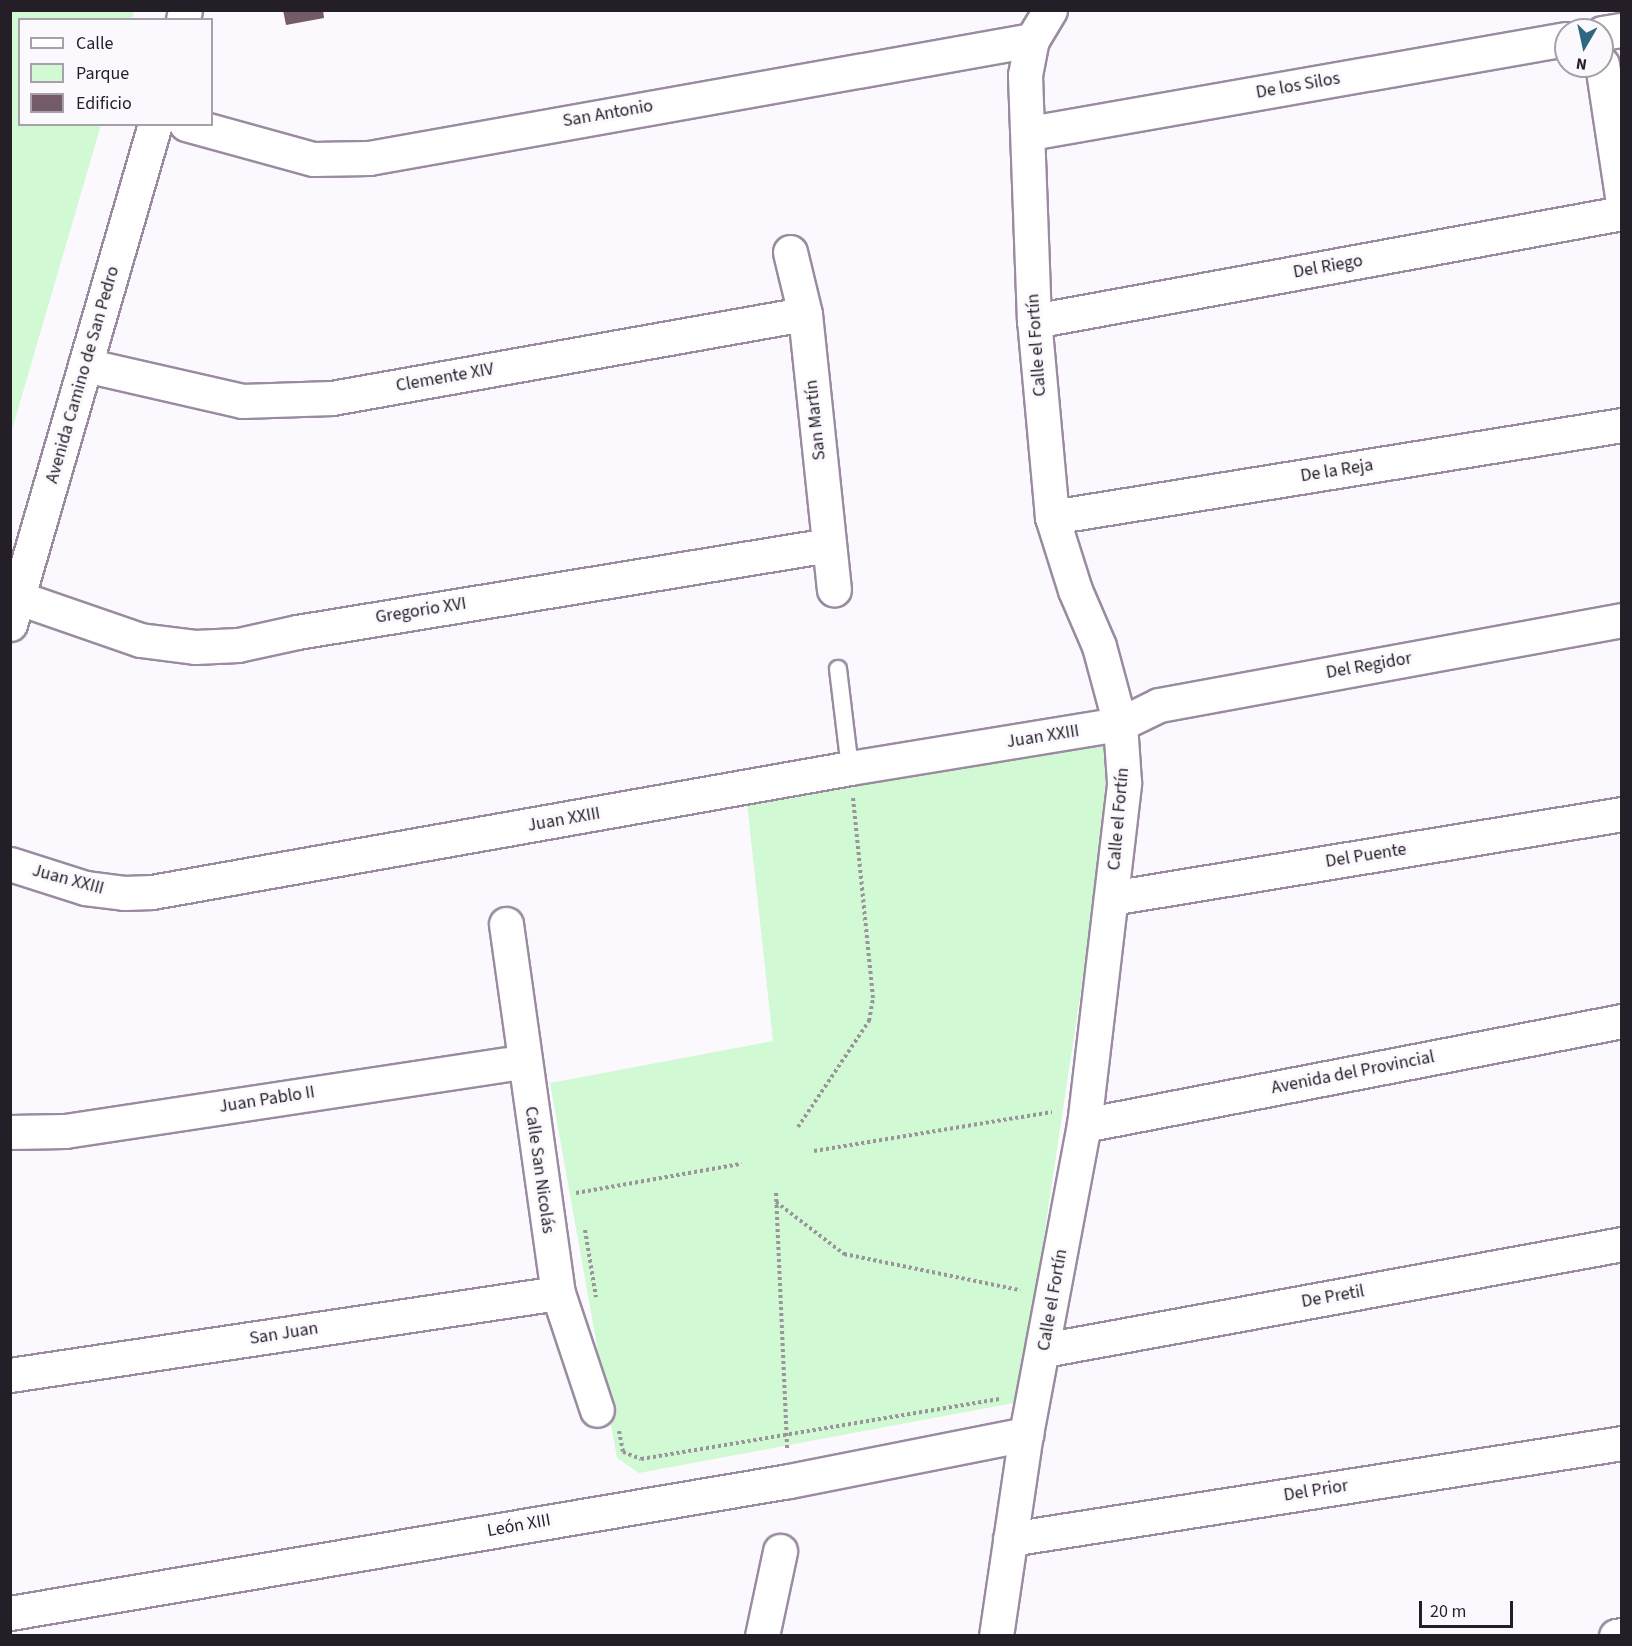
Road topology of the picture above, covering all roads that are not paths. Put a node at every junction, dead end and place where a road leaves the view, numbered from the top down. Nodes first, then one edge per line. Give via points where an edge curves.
1 (1050, 10) edge
2 (1032, 40) junction
3 (1554, 41) edge
4 (1604, 78) edge
5 (153, 126) edge
6 (193, 126) edge
7 (1030, 133) junction
8 (1622, 197) edge
9 (1622, 213) edge
10 (790, 252) dead end
11 (805, 314) junction
12 (1034, 321) junction
13 (85, 365) junction
14 (1622, 425) edge
15 (1052, 517) junction
16 (830, 545) junction
17 (834, 589) dead end
18 (15, 611) edge
19 (1622, 620) edge
20 (838, 669) dead end
21 (1120, 724) junction
22 (850, 768) junction
23 (1622, 814) edge
24 (10, 864) edge
25 (1111, 898) junction
26 (506, 924) dead end
27 (1622, 1022) edge
28 (523, 1062) junction
29 (1068, 1124) junction
30 (10, 1132) edge
31 (1622, 1244) edge
32 (558, 1293) junction
33 (1044, 1350) junction
34 (10, 1375) edge
35 (608, 1419) road end
36 (1026, 1434) junction
37 (1622, 1443) edge
38 (1010, 1539) junction
39 (780, 1551) dead end
40 (10, 1612) edge
41 (762, 1635) edge
42 (996, 1635) edge
43 (1616, 1635) edge
44 (1622, 1635) edge

1 - 2 street, Calle el Fortín
2 - 6 street, San Antonio via 369,158 313,159
2 - 7 street, Calle el Fortín via 1025,75
3 - 7 street, De los Silos
4 - 8 street
5 - 13 street, Avenida Camino de San Pedro
7 - 12 street, Calle el Fortín
9 - 12 street, Del Riego
10 - 11 street, San Martín
11 - 13 street, Clemente XIV via 332,398 242,401
11 - 16 street, San Martín
12 - 15 street, Calle el Fortín
13 - 18 street, Avenida Camino de San Pedro
14 - 15 street, De la Reja
15 - 21 street, Calle el Fortín via 1075,590 1099,646
16 - 17 street, San Martín
16 - 18 street, Gregorio XVI via 238,645 195,647 140,640
19 - 21 street, Del Regidor via 1159,705
20 - 22 lane
21 - 22 street, Juan XXIII
21 - 25 street, Calle el Fortín via 1124,782
22 - 24 street, Juan XXIII via 152,892 85,888
23 - 25 street, Del Puente
25 - 29 street, Calle el Fortín
26 - 28 street, Calle San Nicolás
27 - 29 street, Avenida del Provincial
28 - 30 street, Juan Pablo II via 65,1131
28 - 32 street, Calle San Nicolás
29 - 33 street, Calle el Fortín via 1054,1296
31 - 33 street, De Pretil
32 - 34 street, San Juan
32 - 35 street, Calle San Nicolás
33 - 36 street, Calle el Fortín
36 - 38 street, Calle el Fortín
36 - 40 street, León XIII via 789,1481
37 - 38 street, Del Prior
38 - 42 street, Calle el Fortín
39 - 41 street
43 - 44 street

